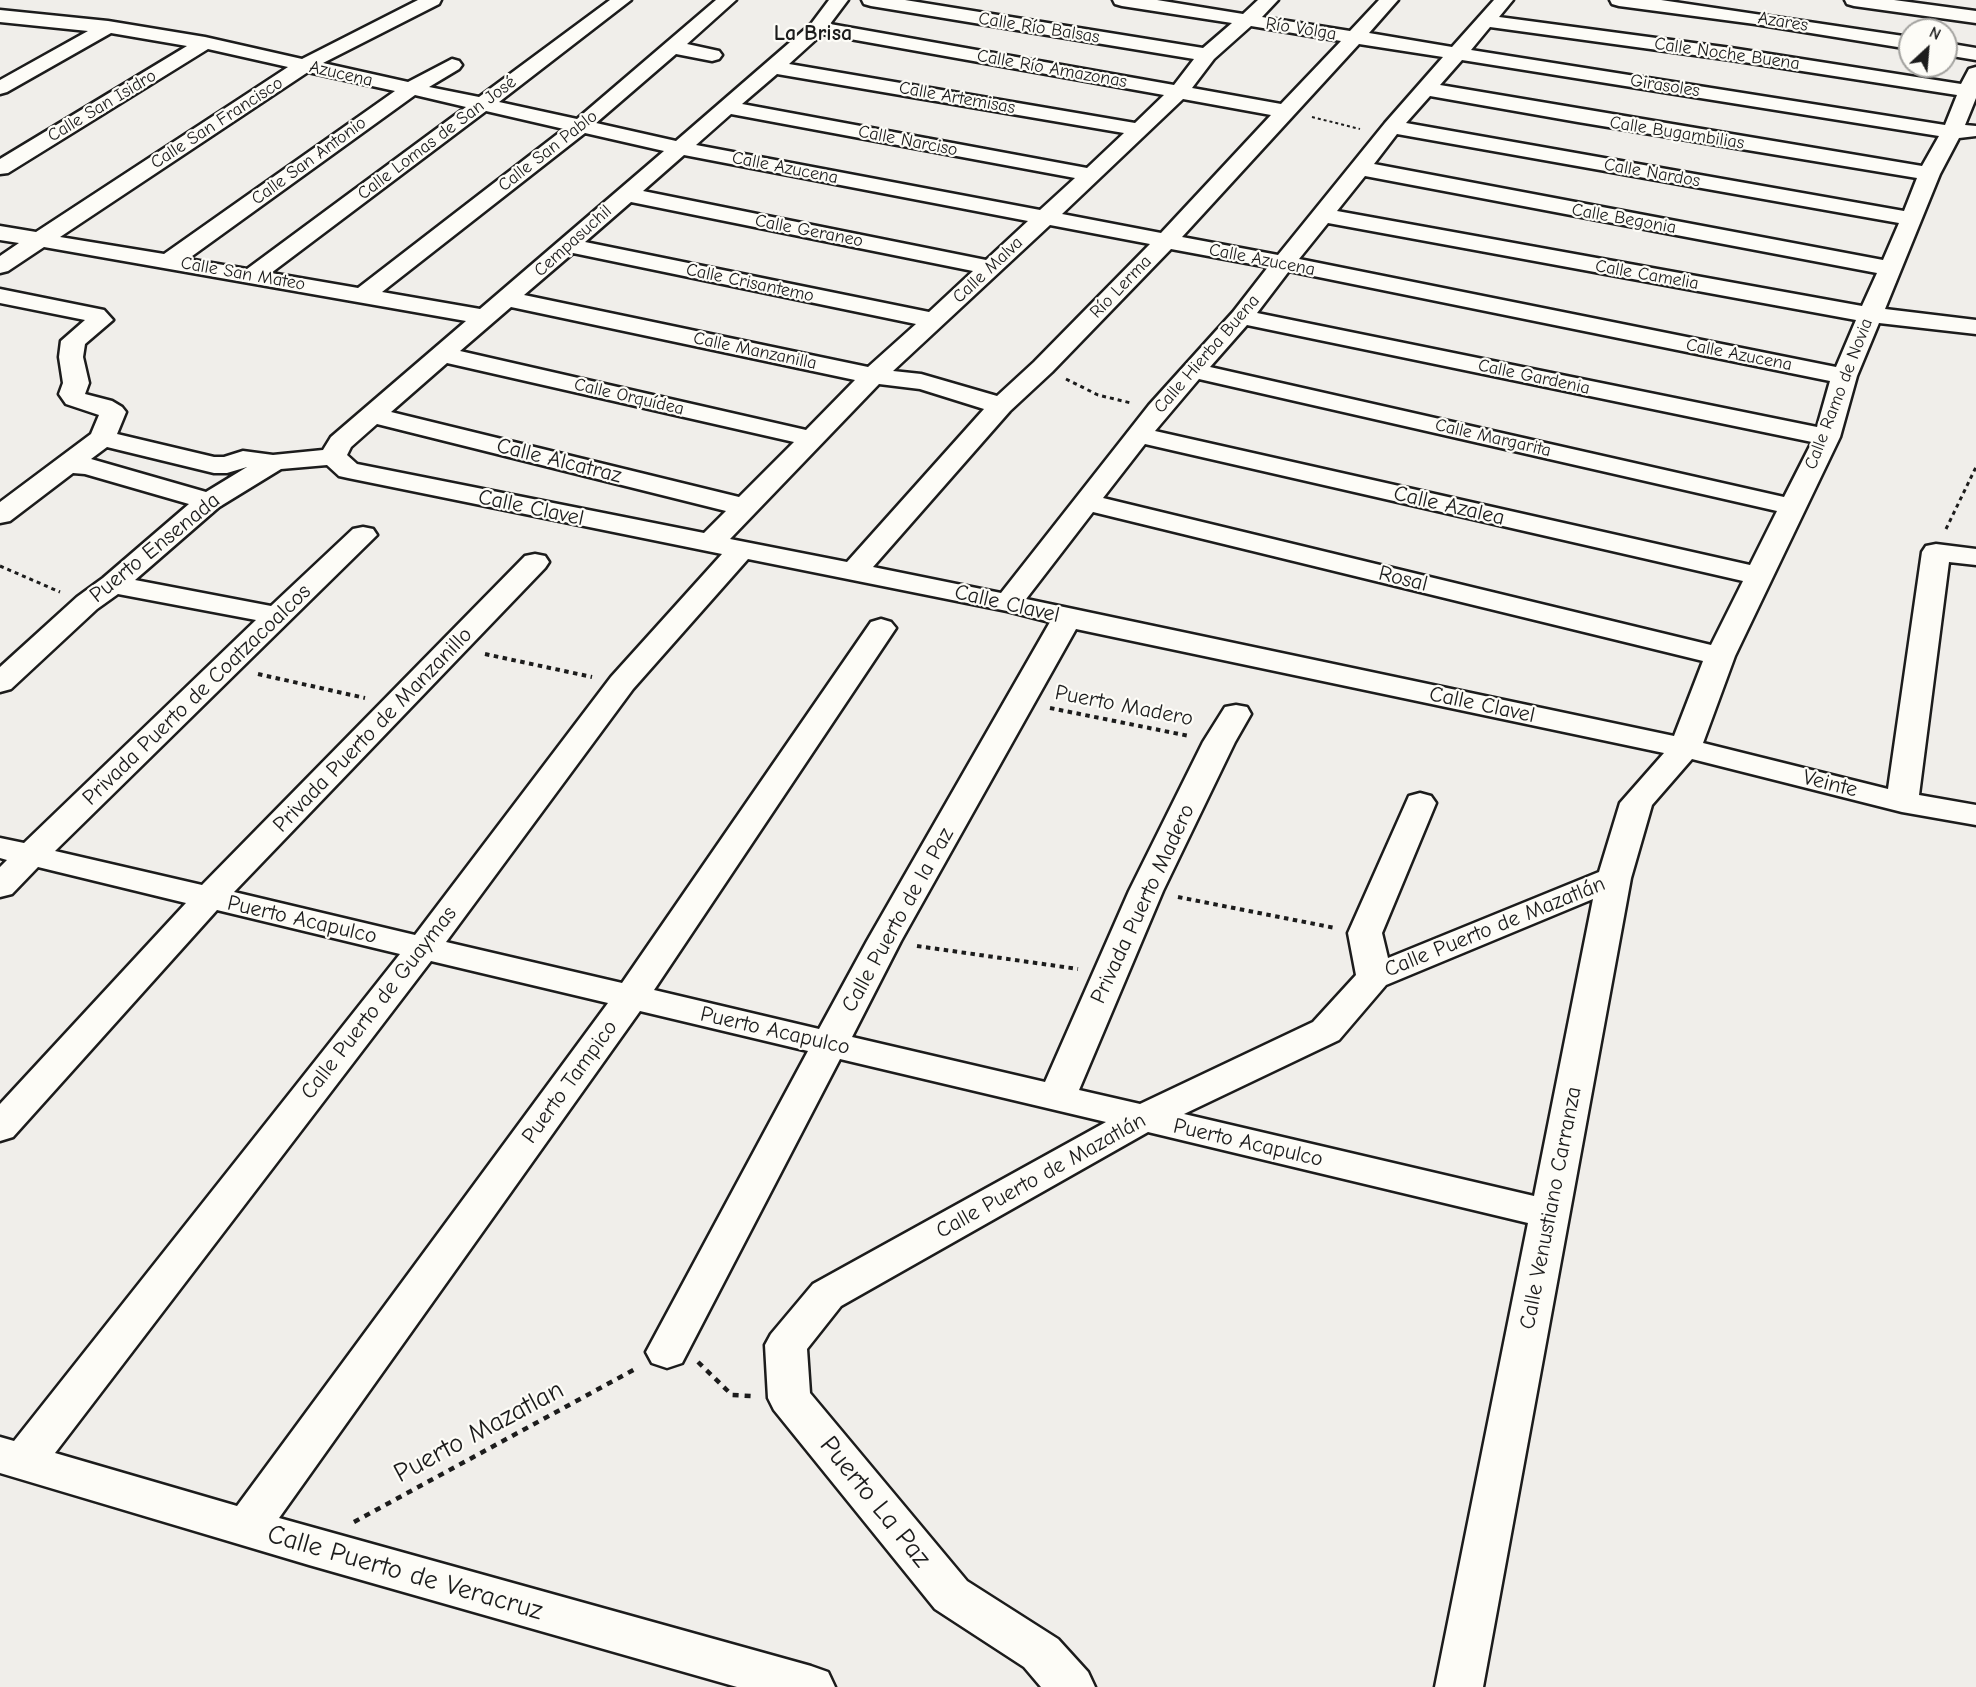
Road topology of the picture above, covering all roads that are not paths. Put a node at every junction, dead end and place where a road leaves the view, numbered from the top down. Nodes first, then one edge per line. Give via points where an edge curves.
1 (432, 0) edge
2 (622, 0) edge
3 (727, 0) edge
4 (839, 0) edge
5 (871, 0) edge
6 (1122, 0) edge
7 (1269, 0) edge
8 (1389, 0) edge
9 (1504, 0) edge
10 (1619, 0) edge
11 (1854, 0) edge
12 (10, 16) edge
13 (1976, 17) edge
14 (1248, 20) junction
15 (1487, 21) junction
16 (0, 27) edge
17 (108, 27) junction
18 (818, 28) junction
19 (1355, 38) junction
20 (1898, 41) edge
21 (205, 43) junction
22 (672, 47) junction
23 (1958, 51) edge
24 (712, 54) dead end
25 (1455, 54) junction
26 (1976, 54) edge
27 (1207, 55) junction
28 (305, 65) junction
29 (452, 65) dead end
30 (773, 67) junction
31 (1971, 82) edge
32 (0, 88) edge
33 (1426, 88) junction
34 (409, 90) junction
35 (1180, 92) junction
36 (483, 105) junction
37 (725, 107) junction
38 (1285, 111) junction
39 (581, 126) junction
40 (1140, 130) junction
41 (1389, 131) junction
42 (1964, 132) edge
43 (680, 148) junction
44 (0, 168) edge
45 (1359, 168) junction
46 (1929, 174) junction
47 (1091, 175) junction
48 (625, 194) junction
49 (1322, 215) junction
50 (1043, 218) junction
51 (1912, 219) junction
52 (0, 233) edge
53 (39, 240) junction
54 (1166, 241) junction
55 (568, 245) junction
56 (168, 262) junction
57 (1283, 263) junction
58 (0, 266) edge
59 (992, 267) junction
60 (1889, 268) junction
61 (252, 276) junction
62 (363, 295) junction
63 (0, 296) edge
64 (507, 299) junction
65 (1870, 315) junction
66 (486, 317) junction
67 (1240, 317) junction
68 (933, 320) junction
69 (1975, 325) edge
70 (444, 355) junction
71 (1192, 370) junction
72 (873, 376) junction
73 (1844, 376) junction
74 (1002, 406) junction
75 (372, 416) junction
76 (1138, 435) junction
77 (1827, 437) junction
78 (102, 438) junction
79 (813, 439) junction
80 (333, 457) junction
81 (275, 462) junction
82 (67, 464) junction
83 (209, 501) junction
84 (1085, 501) junction
85 (745, 507) junction
86 (1794, 507) junction
87 (0, 514) edge
88 (363, 535) dead end
89 (725, 547) junction
90 (1976, 557) edge
91 (536, 562) dead end
92 (853, 572) junction
93 (1760, 576) junction
94 (113, 584) junction
95 (1008, 603) junction
96 (279, 615) junction
97 (1067, 618) junction
98 (881, 628) dead end
99 (1720, 656) junction
100 (0, 683) edge
101 (1228, 728) road end
102 (1685, 748) junction
103 (1420, 802) dead end
104 (1902, 802) junction
105 (1976, 815) edge
106 (16, 852) edge
107 (1614, 878) junction
108 (0, 886) edge
109 (209, 898) junction
110 (423, 948) junction
111 (1374, 977) junction
112 (632, 997) junction
113 (830, 1044) junction
114 (1057, 1098) junction
115 (1144, 1118) junction
116 (0, 1128) edge
117 (1550, 1214) junction
118 (667, 1352) road end
119 (789, 1398) joint
120 (12, 1458) edge
121 (247, 1528) junction
122 (811, 1687) edge
123 (1071, 1687) edge
124 (1459, 1687) edge

1 - 28 street, Calle San Francisco
2 - 36 street, Calle Lomas de San José
3 - 22 street, Calle San Pablo
4 - 18 street, Cempasuchil
5 - 27 street, Calle Río Balsas
6 - 14 street, Río Volga
7 - 14 street, Calle Malva
8 - 19 street, Río Lerma
9 - 15 street, Calle Hierba Buena
10 - 20 street, Azares
11 - 13 street
12 - 16 street
12 - 17 street, Azucena
14 - 19 street, Río Volga
14 - 27 street, Calle Malva
15 - 25 street, Calle Hierba Buena
15 - 31 street, Calle Noche Buena
17 - 21 street, Azucena
17 - 32 street
18 - 30 street, Cempasuchil
18 - 35 street, Calle Río Amazonas
19 - 25 street, Girasoles
19 - 38 street, Río Lerma
21 - 28 street, Azucena
21 - 44 street, Calle San Isidro
22 - 24 street
22 - 39 street, Calle San Pablo
23 - 26 street
25 - 33 street, Calle Hierba Buena
25 - 42 street, Girasoles
27 - 35 street, Calle Malva
28 - 34 street, Azucena
28 - 53 street, Calle San Francisco
29 - 34 street, Calle San Antonio
30 - 37 street, Cempasuchil
30 - 40 street, Calle Artemisas
31 - 42 street, Calle Ramo de Novia
33 - 41 street, Calle Hierba Buena
33 - 46 street, Calle Bugambilias
34 - 36 street, Azucena
34 - 56 street, Calle San Antonio
35 - 38 street, Calle Río Amazonas
35 - 40 street, Calle Malva
36 - 39 street, Azucena
36 - 61 street, Calle Lomas de San José
37 - 43 street, Cempasuchil
37 - 47 street, Calle Narciso
38 - 54 street, Río Lerma
39 - 43 street, Azucena
39 - 62 street, Calle San Pablo
40 - 47 street, Calle Malva
41 - 45 street, Calle Hierba Buena
41 - 51 street, Calle Nardos
42 - 46 street, Calle Ramo de Novia
43 - 48 street, Cempasuchil
43 - 50 street, Calle Azucena
45 - 49 street, Calle Hierba Buena
45 - 60 street, Calle Begonia
46 - 51 street, Calle Ramo de Novia
47 - 50 street, Calle Malva
48 - 55 street, Cempasuchil
48 - 59 street, Calle Geraneo
49 - 57 street, Calle Hierba Buena
49 - 65 street, Calle Camelia
50 - 54 street, Calle Azucena
50 - 59 street, Calle Malva
51 - 60 street, Calle Ramo de Novia
52 - 53 street, Calle San Mateo
53 - 56 street, Calle San Mateo
53 - 58 street, Calle San Francisco
54 - 57 street, Calle Azucena
54 - 74 street, Río Lerma via 1044,368
55 - 64 street, Cempasuchil
55 - 68 street, Calle Crisantemo
56 - 61 street, Calle San Mateo
57 - 67 street, Calle Hierba Buena
57 - 73 street, Calle Azucena
59 - 68 street, Calle Malva
60 - 65 street, Calle Ramo de Novia
61 - 62 street, Calle San Mateo
62 - 66 street, Calle San Mateo
63 - 78 street via 96,315 100,320 73,341 70,357 75,399 113,412
64 - 66 street, Cempasuchil
64 - 72 street, Calle Manzanilla
65 - 69 street, Calle Camelia
65 - 73 street, Calle Ramo de Novia
66 - 70 street, Cempasuchil
67 - 71 street, Calle Hierba Buena
67 - 77 street, Calle Gardenia
68 - 72 street, Calle Malva
70 - 75 street, Cempasuchil
70 - 79 street, Calle Orquídea
71 - 76 street, Calle Hierba Buena
71 - 86 street, Calle Margarita
72 - 74 street, Calle Manzanilla via 942,387
72 - 79 street, Calle Malva
73 - 77 street, Calle Ramo de Novia
74 - 92 street, Río Lerma
75 - 80 street, Cempasuchil via 340,444
75 - 85 street, Calle Alcatraz
76 - 84 street, Calle Hierba Buena
76 - 93 street, Calle Azalea
77 - 86 street, Calle Ramo de Novia
78 - 81 street via 214,465 243,459
78 - 82 street
79 - 85 street, Calle Malva
80 - 81 street, Puerto Ensenada
80 - 89 street, Calle Clavel via 348,470
81 - 83 street, Puerto Ensenada
82 - 83 street via 87,466
82 - 87 street
83 - 94 street, Puerto Ensenada
84 - 95 street, Calle Hierba Buena
84 - 99 street, Rosal
85 - 89 street, Calle Malva
86 - 93 street, Calle Ramo de Novia
88 - 96 street, Privada Puerto de Coatzacoalcos
89 - 92 street, Calle Clavel
89 - 110 street, Calle Puerto de Guaymas
90 - 104 street via 1936,552
91 - 109 street, Privada Puerto de Manzanillo
92 - 95 street, Calle Clavel
93 - 99 street, Calle Ramo de Novia
94 - 96 street
94 - 100 street, Puerto Ensenada
95 - 97 street, Calle Clavel
96 - 106 street, Privada Puerto de Coatzacoalcos
97 - 102 street, Calle Clavel
97 - 113 street, Calle Puerto de la Paz
98 - 112 street, Puerto Tampico
99 - 102 street, Calle Ramo de Novia
101 - 114 street, Privada Puerto Madero via 1146,891
102 - 104 street, Veinte
102 - 107 street, Calle Venustiano Carranza via 1636,803
103 - 111 street via 1365,933
104 - 105 street, Veinte
106 - 108 street, Privada Puerto de Coatzacoalcos
106 - 109 street, Puerto Acapulco
107 - 111 street, Calle Puerto de Mazatlán
107 - 117 street, Calle Venustiano Carranza
109 - 110 street, Puerto Acapulco
109 - 116 street, Privada Puerto de Manzanillo
110 - 112 street, Puerto Acapulco
110 - 120 street, Calle Puerto de Guaymas
111 - 115 street, Calle Puerto de Mazatlán via 1326,1031
112 - 113 street, Puerto Acapulco
112 - 121 street, Puerto Tampico
113 - 114 street, Puerto Acapulco
113 - 118 street, Calle Puerto de la Paz
114 - 115 street, Puerto Acapulco
115 - 117 street, Puerto Acapulco
115 - 119 street, Calle Puerto de Mazatlán via 827,1295 786,1345
117 - 124 street, Calle Venustiano Carranza
119 - 123 street, Puerto La Paz via 951,1595 1041,1653
120 - 121 street, Calle Puerto de Veracruz
121 - 122 street, Calle Puerto de Veracruz

